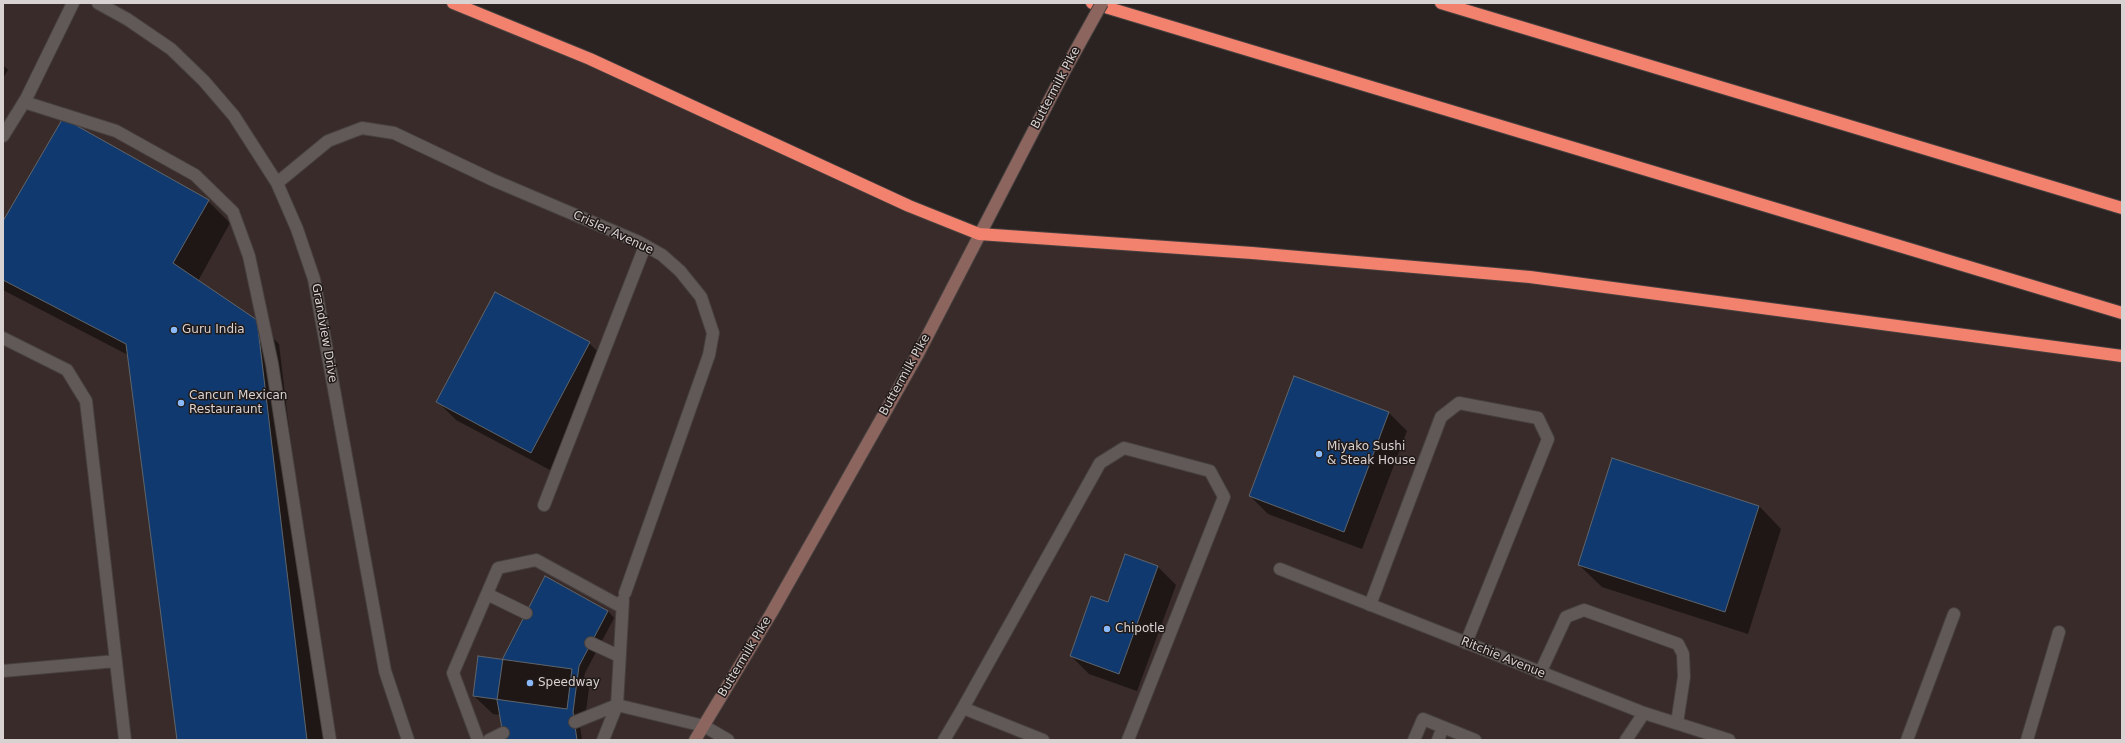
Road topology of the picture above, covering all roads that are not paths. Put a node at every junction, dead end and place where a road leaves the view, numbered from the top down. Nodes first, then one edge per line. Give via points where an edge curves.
1 (73, 3) edge
2 (98, 3) edge
3 (453, 3) edge
4 (1092, 3) edge
5 (1102, 3) edge
6 (1441, 3) edge
7 (24, 102) junction
8 (3, 136) edge
9 (277, 183) junction
10 (2122, 208) edge
11 (979, 234) junction
12 (645, 246) junction
13 (2122, 313) edge
14 (3, 338) edge
15 (2122, 356) edge
16 (544, 505) dead end
17 (1280, 569) dead end
18 (487, 594) junction
19 (1370, 605) junction
20 (622, 607) junction
21 (526, 613) dead end
22 (1954, 614) dead end
23 (2059, 632) dead end
24 (591, 643) dead end
25 (1466, 643) junction
26 (618, 656) junction
27 (116, 661) junction
28 (3, 671) edge
29 (1540, 673) junction
30 (617, 706) junction
31 (963, 708) junction
32 (1644, 714) junction
33 (575, 722) dead end
34 (1677, 723) junction
35 (704, 726) junction
36 (1443, 727) junction
37 (503, 733) dead end
38 (125, 740) edge
39 (330, 740) edge
40 (408, 740) edge
41 (478, 740) edge
42 (489, 740) edge
43 (603, 740) edge
44 (695, 740) edge
45 (728, 740) edge
46 (944, 740) edge
47 (1043, 740) edge
48 (1128, 740) edge
49 (1414, 740) edge
50 (1438, 740) edge
51 (1475, 740) edge
52 (1626, 740) edge
53 (1728, 740) edge
54 (1907, 740) edge
55 (2026, 740) edge

1 - 7 street
2 - 9 street, Grandview Drive via 171,49 204,81 234,116
3 - 11 highway via 590,59 910,206
4 - 13 highway
5 - 11 main road, Buttermilk Pike, bridge
6 - 10 highway
7 - 8 street
7 - 39 street via 116,131 195,175 233,212 249,256 272,364
9 - 12 street, Crisler Avenue via 328,142 362,128 394,133 492,180
9 - 40 street, Grandview Drive via 297,229 314,279 385,671
11 - 15 highway via 1252,253 1530,277
11 - 35 main road, Buttermilk Pike via 918,354 772,612
12 - 16 street
12 - 20 street, Crisler Avenue via 680,271 701,297 713,333 709,355
14 - 27 street via 67,370 86,401
17 - 19 street, Ritchie Avenue
18 - 20 street via 498,568 536,560
18 - 21 street
18 - 41 street via 453,673
19 - 25 street, Ritchie Avenue
19 - 25 street via 1441,417 1460,403 1538,418 1548,439
20 - 26 street, Crisler Avenue
22 - 54 street
23 - 55 street
24 - 26 street
25 - 29 street, Ritchie Avenue
26 - 30 street, Crisler Avenue
27 - 28 street
27 - 38 street
29 - 32 street, Ritchie Avenue
29 - 34 street via 1566,617 1584,610 1678,644 1683,654 1684,677
30 - 33 street
30 - 35 street
30 - 43 street
31 - 46 street
31 - 47 street
31 - 48 street via 1100,463 1124,448 1210,471 1224,497
32 - 34 street, Ritchie Avenue
32 - 52 street
34 - 53 street, Ritchie Avenue
35 - 44 main road, Buttermilk Pike
35 - 45 street
36 - 49 street via 1423,719
36 - 50 street
36 - 51 street
37 - 42 street

